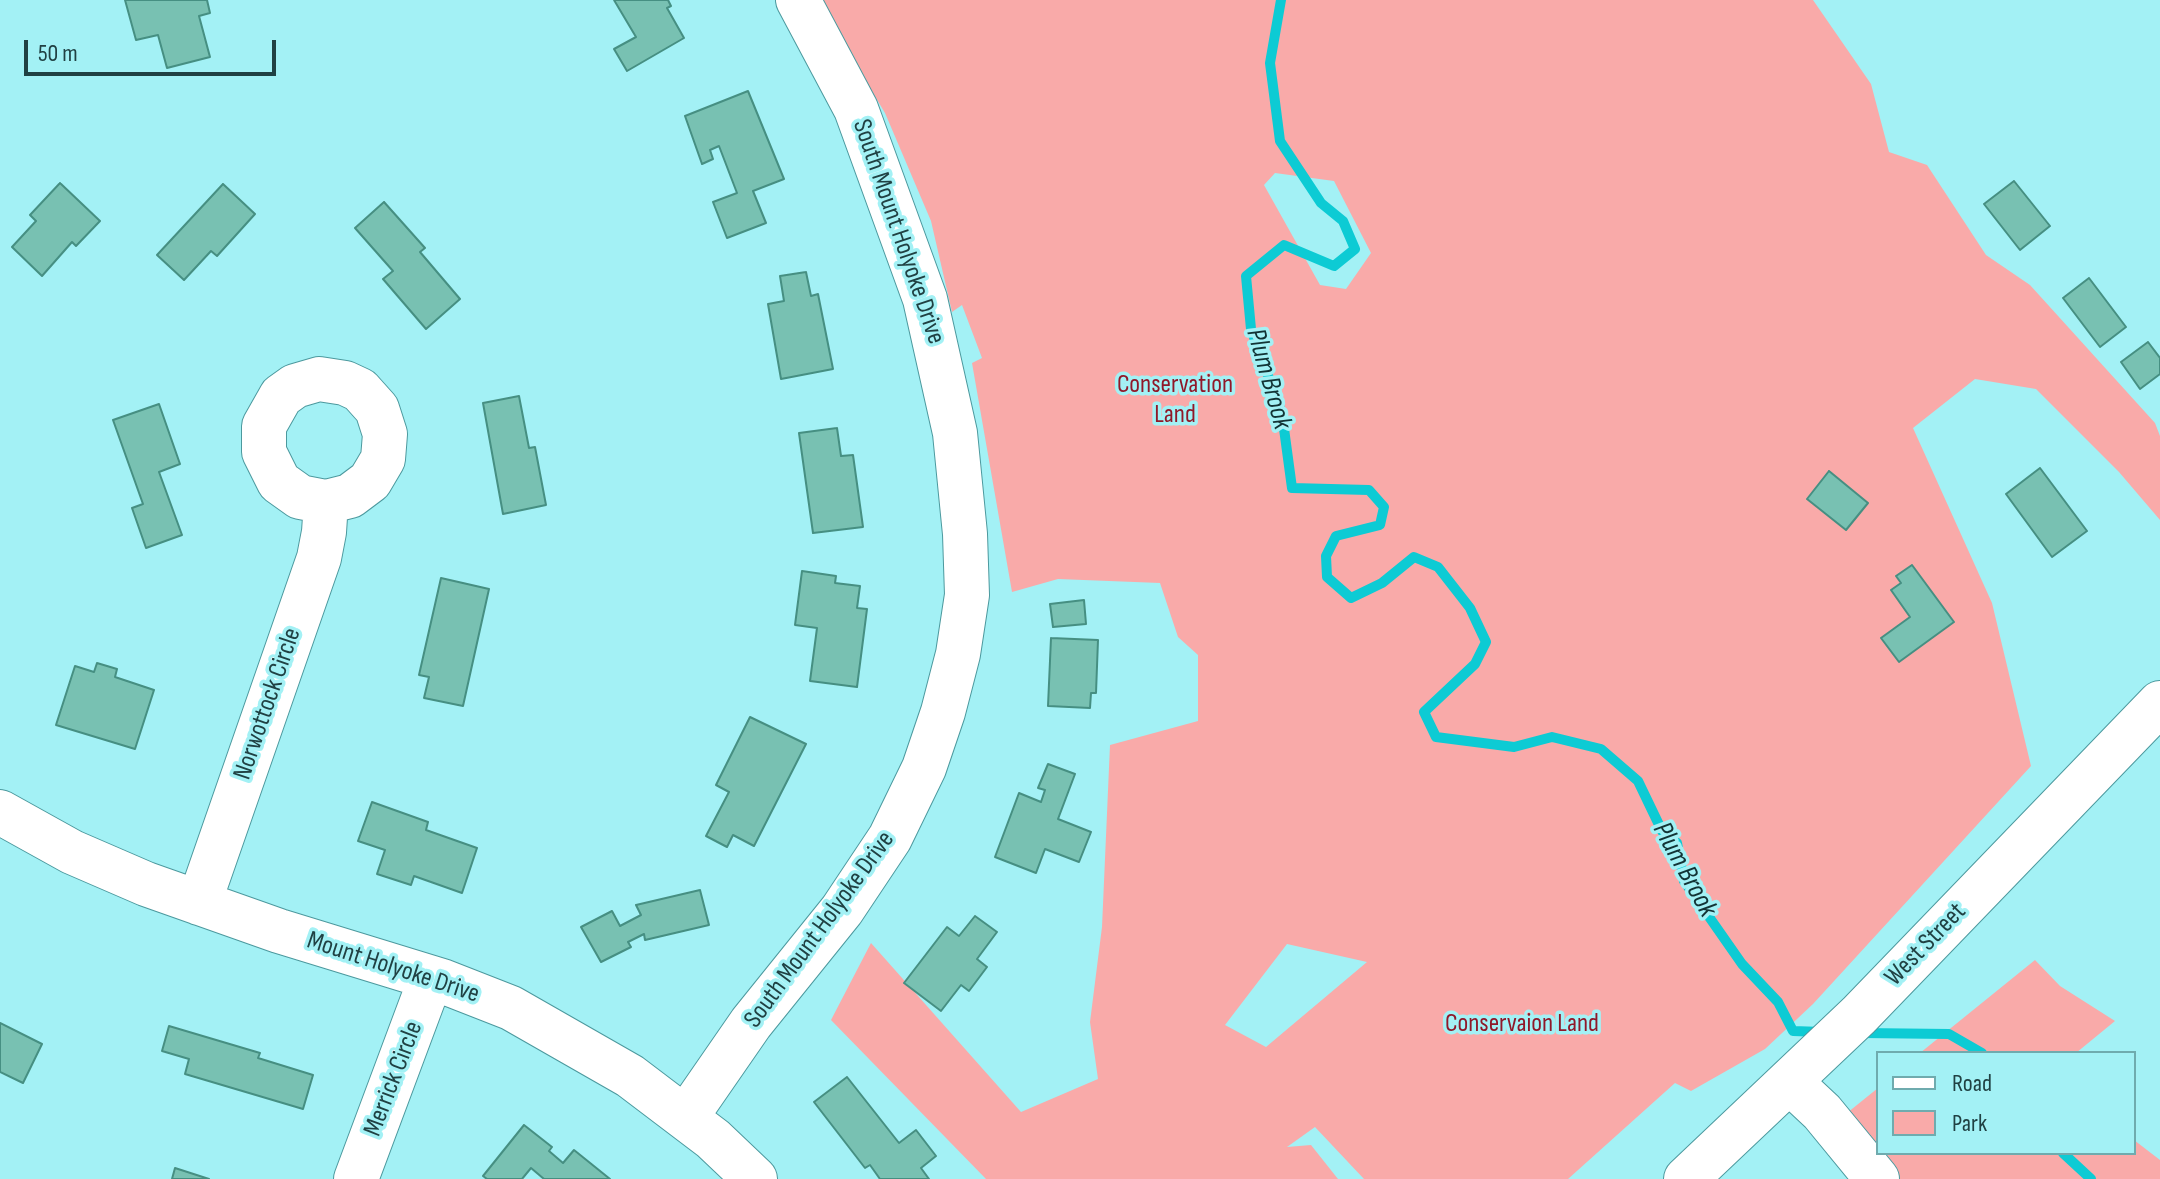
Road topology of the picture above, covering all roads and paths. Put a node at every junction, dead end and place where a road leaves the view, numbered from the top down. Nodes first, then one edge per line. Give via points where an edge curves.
1 (798, 0) edge
2 (326, 502) dead end
3 (2160, 703) edge
4 (0, 812) edge
5 (199, 903) junction
6 (431, 978) junction
7 (1790, 1082) junction
8 (686, 1117) junction
9 (356, 1179) edge
10 (755, 1179) edge
11 (1686, 1179) edge
12 (1877, 1179) edge

1 - 8 street, South Mount Holyoke Drive via 856,109 932,320 955,433 967,595 939,726 890,838
2 - 5 street, Norwottock Circle via 319,558
3 - 7 street, West Street
4 - 5 street, Mount Holyoke Drive via 101,865
5 - 6 street, Mount Holyoke Drive
6 - 8 street, Mount Holyoke Drive via 551,1028
6 - 9 street, Merrick Circle
7 - 11 street, West Street
7 - 12 street
8 - 10 street, Mount Holyoke Drive

